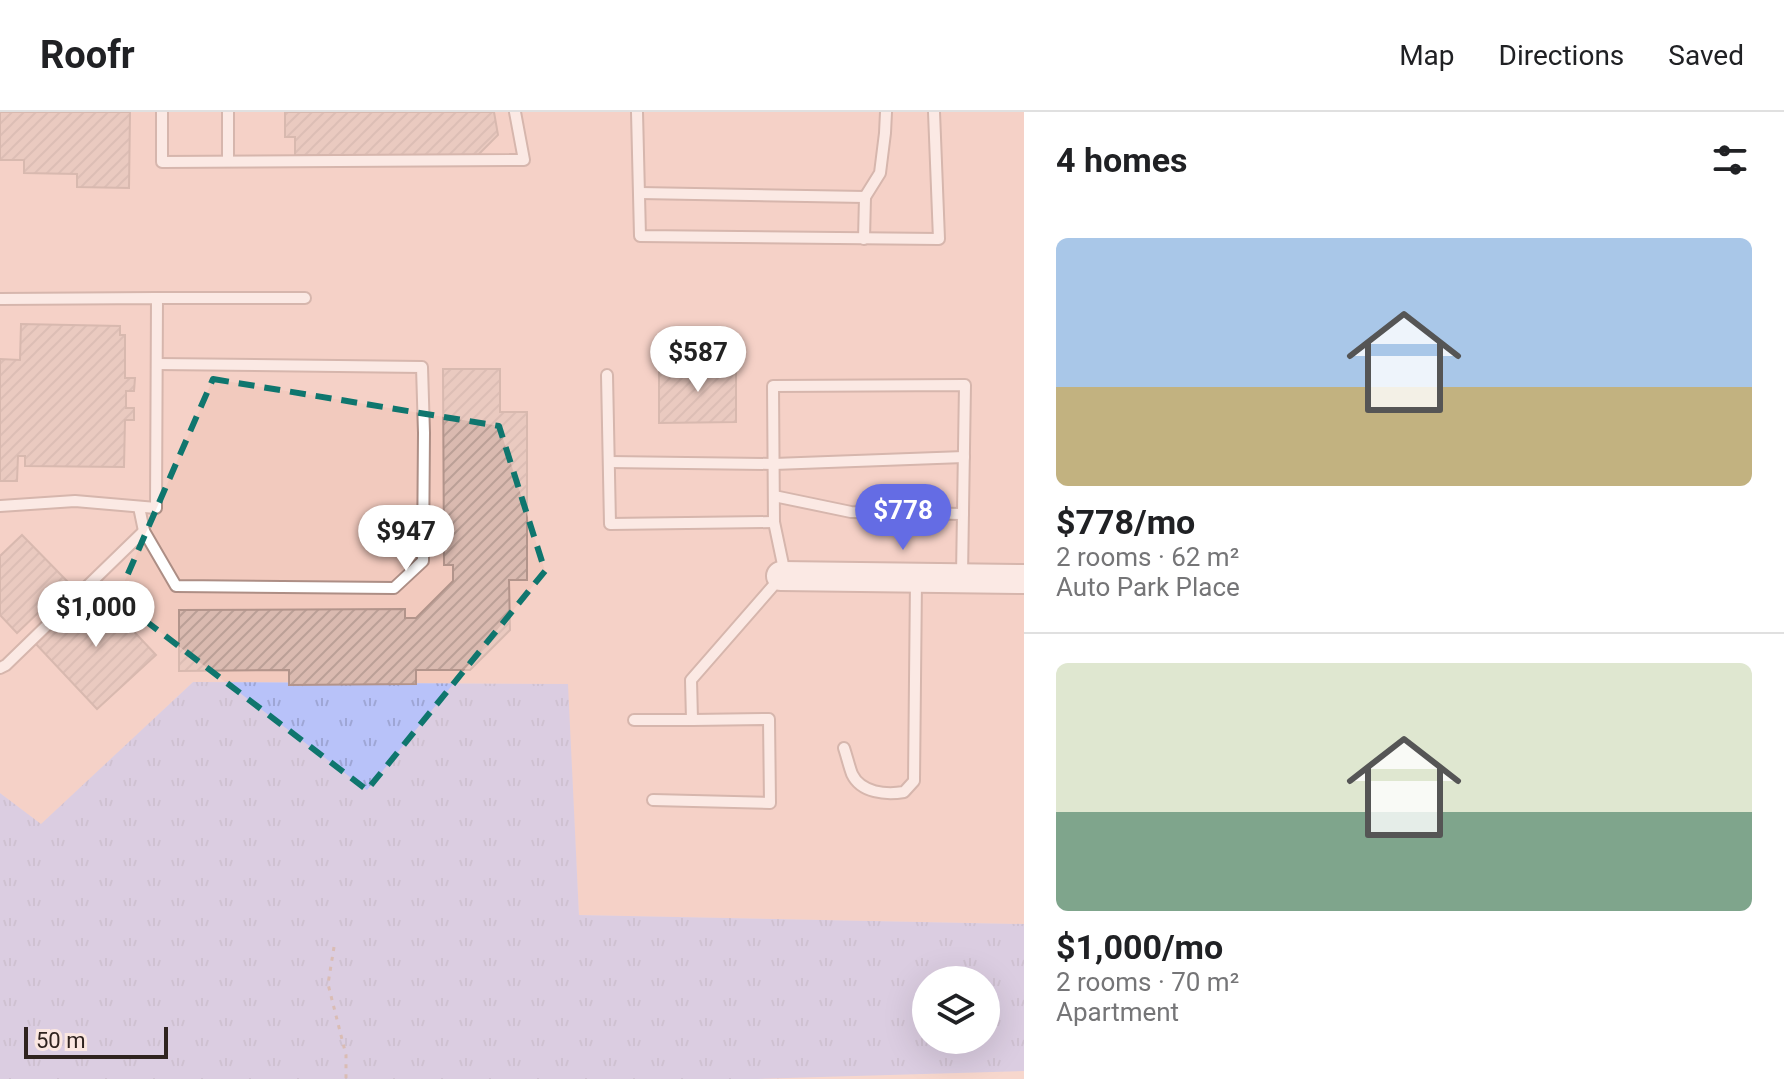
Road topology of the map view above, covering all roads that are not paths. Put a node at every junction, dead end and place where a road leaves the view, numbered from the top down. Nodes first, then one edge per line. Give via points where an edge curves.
1 (162, 112) edge
2 (228, 112) edge
3 (515, 112) edge
4 (637, 112) edge
5 (886, 112) edge
6 (934, 112) edge
7 (228, 161) junction
8 (640, 193) junction
9 (865, 197) junction
10 (864, 239) junction
11 (157, 298) junction
12 (305, 298) dead end
13 (0, 299) edge
14 (157, 364) junction
15 (607, 375) dead end
16 (964, 457) junction
17 (609, 462) junction
18 (774, 464) junction
19 (774, 496) junction
20 (0, 506) edge
21 (139, 507) junction
22 (963, 514) junction
23 (774, 522) junction
24 (144, 531) junction
25 (784, 576) junction
26 (916, 578) junction
27 (962, 578) junction
28 (1024, 579) edge
29 (0, 668) edge
30 (634, 720) dead end
31 (692, 720) junction
32 (844, 748) dead end
33 (653, 800) dead end

1 - 7 lane via 162,162
2 - 7 lane
3 - 7 lane via 524,160
4 - 8 lane
5 - 9 lane via 880,173
6 - 10 lane via 939,239
8 - 9 lane
8 - 10 lane via 640,236
9 - 10 lane
11 - 12 lane
11 - 13 lane
11 - 14 lane
14 - 21 lane via 156,508
14 - 24 lane via 422,367 423,561 394,588 176,586
15 - 17 lane
16 - 18 lane
16 - 18 lane via 965,385 773,386
16 - 22 lane
17 - 18 lane
17 - 23 lane via 610,524
18 - 19 lane
19 - 22 lane via 851,512
19 - 23 lane
20 - 21 lane via 75,501
21 - 24 lane
22 - 27 lane
23 - 25 lane
24 - 29 lane
25 - 26 street
25 - 31 lane via 691,680
26 - 27 street
26 - 32 lane via 914,781 904,792 868,789 853,778
27 - 28 street
30 - 31 lane
31 - 33 lane via 769,719 770,803

